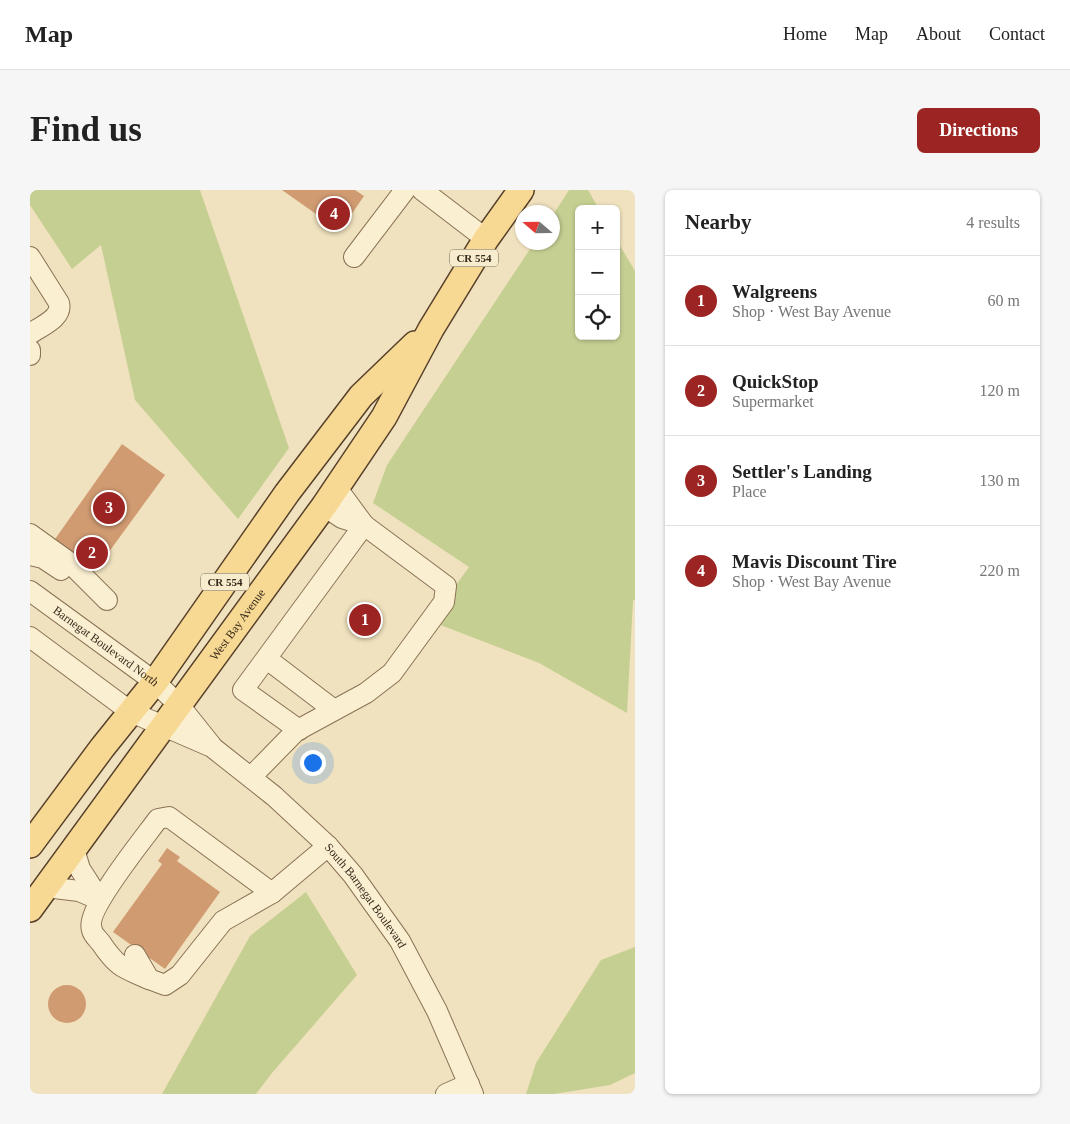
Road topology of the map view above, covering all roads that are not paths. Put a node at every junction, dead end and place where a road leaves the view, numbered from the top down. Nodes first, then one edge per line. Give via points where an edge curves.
1 (405, 190) edge
2 (422, 190) edge
3 (521, 190) edge
4 (486, 239) junction
5 (30, 257) edge
6 (354, 257) dead end
7 (431, 329) junction
8 (30, 334) edge
9 (30, 350) edge
10 (30, 355) edge
11 (338, 426) junction
12 (330, 497) junction
13 (364, 525) junction
14 (30, 534) edge
15 (30, 554) edge
16 (30, 591) edge
17 (30, 637) edge
18 (267, 659) junction
19 (154, 682) junction
20 (180, 705) junction
21 (334, 710) junction
22 (131, 712) junction
23 (163, 726) junction
24 (299, 730) junction
25 (212, 747) junction
26 (251, 777) junction
27 (30, 844) edge
28 (328, 846) junction
29 (74, 849) junction
30 (46, 887) junction
31 (272, 893) junction
32 (100, 900) junction
33 (30, 909) edge
34 (99, 940) junction
35 (149, 979) junction
36 (471, 1089) edge
37 (446, 1094) edge

1 - 6 street
2 - 4 street
3 - 4 main road, West Bay Avenue / CR 554
4 - 7 main road, West Bay Avenue / CR 554
5 - 8 street via 61,309 57,316
7 - 11 main road, West Bay Avenue / CR 554 via 361,396
7 - 12 main road, West Bay Avenue / CR 554 via 384,417
9 - 10 street
11 - 12 main road via 320,472 319,486
11 - 19 main road, West Bay Avenue / CR 554
12 - 13 street via 342,518
12 - 20 main road, West Bay Avenue / CR 554
13 - 18 street
13 - 21 street via 446,586 444,602 392,673 366,693
14 - 15 street via 69,562 107,600 82,590 56,566
16 - 19 street, Barnegat Boulevard North
17 - 22 street
18 - 21 street
18 - 24 street via 243,690
19 - 20 street, Barnegat Boulevard North
19 - 22 main road, West Bay Avenue / CR 554
20 - 23 main road, West Bay Avenue
20 - 25 street, South Barnegat Boulevard
21 - 24 street
22 - 23 street, South Barnegat Boulevard
22 - 27 main road, West Bay Avenue / CR 554
23 - 25 street, South Barnegat Boulevard
23 - 29 main road, West Bay Avenue
24 - 26 street
25 - 26 street, South Barnegat Boulevard
26 - 28 street, South Barnegat Boulevard
28 - 31 street
28 - 36 street, South Barnegat Boulevard via 400,941 438,1011
29 - 30 main road, West Bay Avenue
29 - 32 street via 80,869
30 - 32 street via 79,892
30 - 33 main road, West Bay Avenue
31 - 32 street via 169,817 158,819
31 - 35 street via 223,921 180,975 165,985
32 - 34 street via 92,916 91,930
34 - 35 street via 113,961
34 - 35 street via 130,951
36 - 37 street

